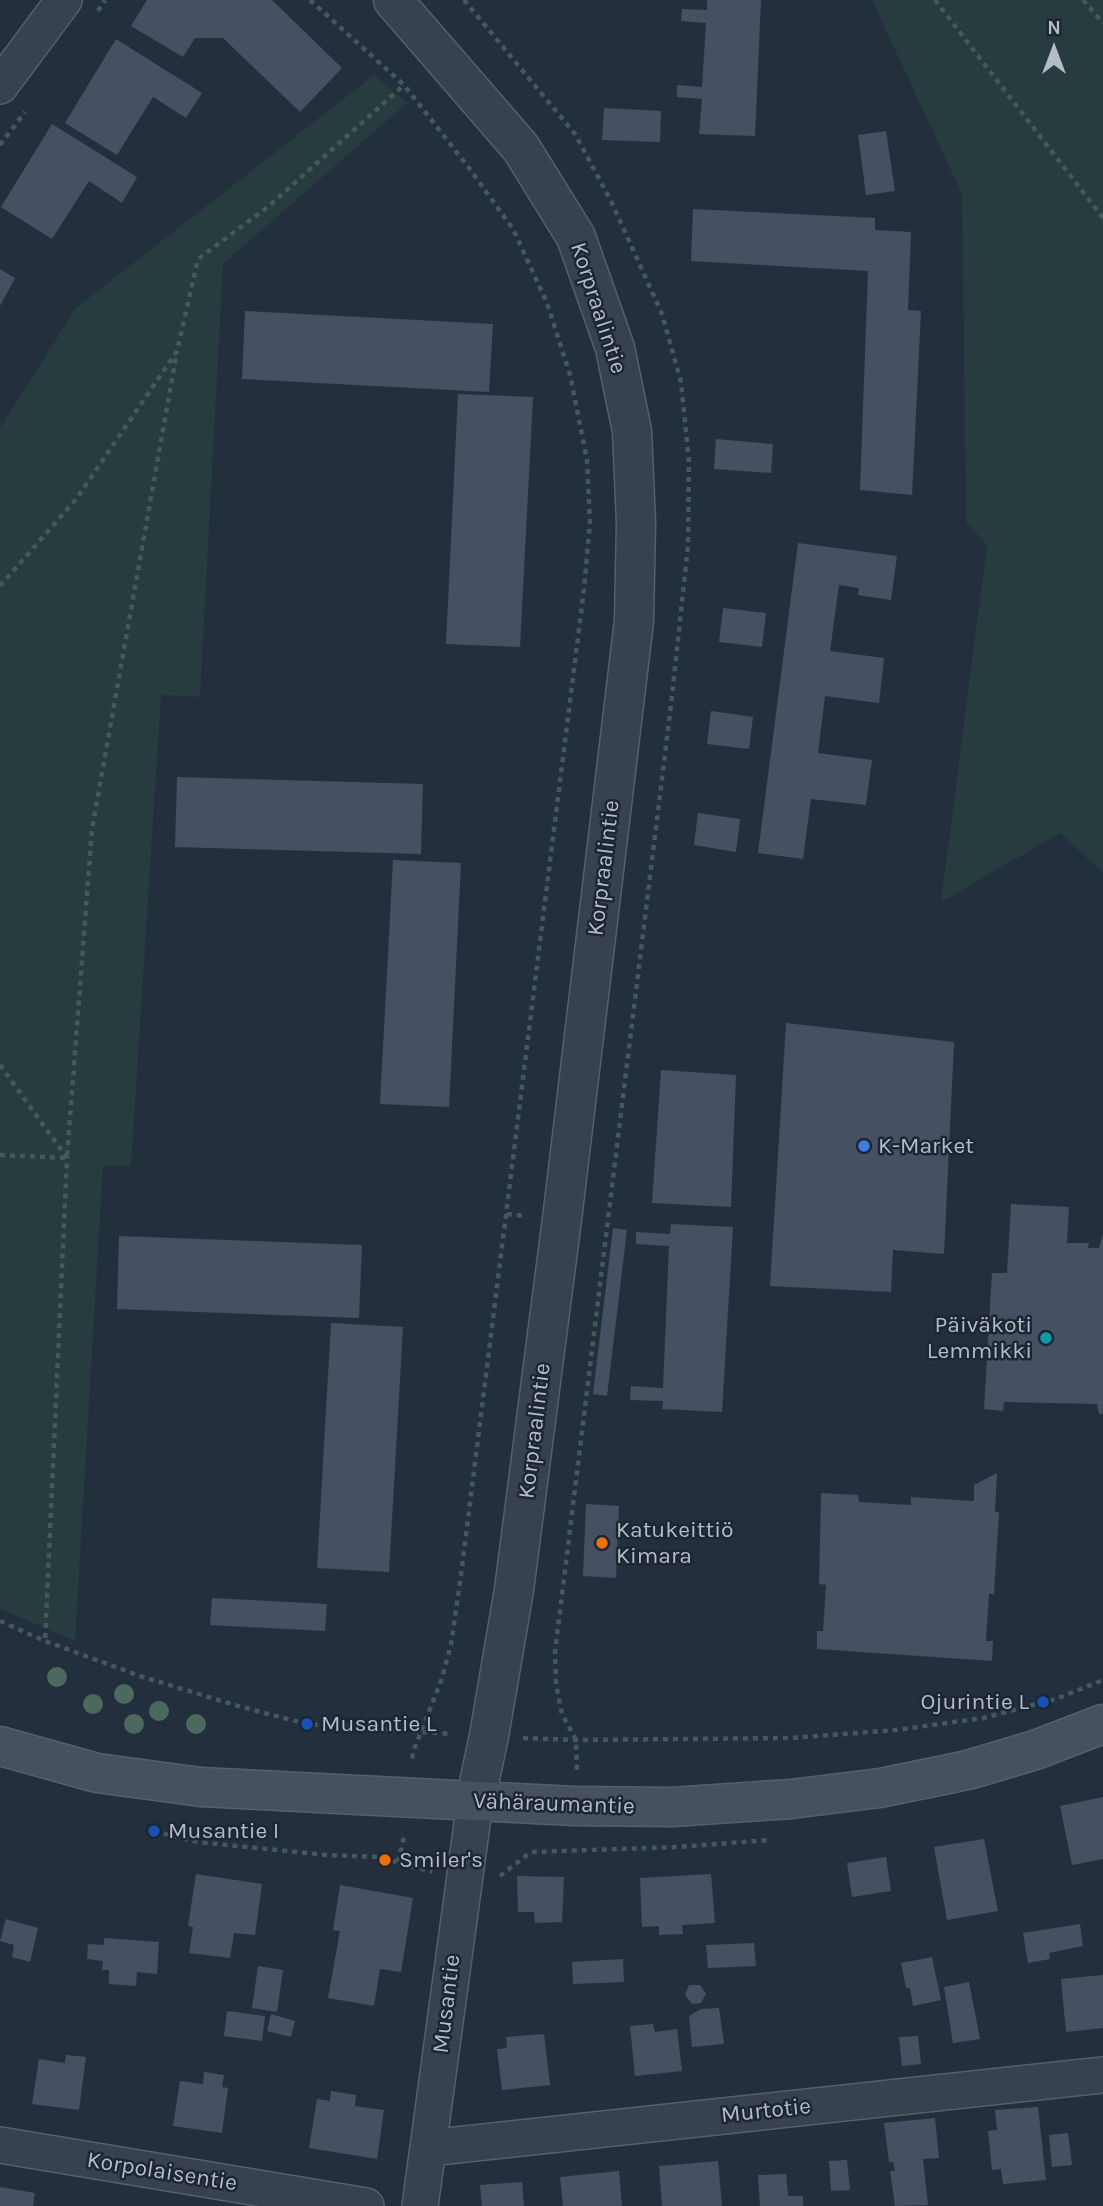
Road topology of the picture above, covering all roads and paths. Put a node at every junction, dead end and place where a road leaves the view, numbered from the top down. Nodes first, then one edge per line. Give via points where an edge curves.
1 (64, 0) edge
2 (310, 0) edge
3 (393, 0) edge
4 (935, 0) edge
5 (1083, 0) edge
6 (1103, 23) edge
7 (404, 85) junction
8 (0, 86) edge
9 (1103, 218) edge
10 (177, 351) junction
11 (0, 586) edge
12 (0, 1065) edge
13 (0, 1155) edge
14 (67, 1158) junction
15 (607, 1224) dead end
16 (0, 1621) edge
17 (45, 1641) junction
18 (1103, 1680) edge
19 (1103, 1724) edge
20 (421, 1732) junction
21 (489, 1736) junction
22 (576, 1740) junction
23 (0, 1746) edge
24 (408, 1798) junction
25 (475, 1801) junction
26 (574, 1806) junction
27 (571, 1849) dead end
28 (398, 1862) dead end
29 (1103, 2075) edge
30 (0, 2145) edge
31 (429, 2148) junction
32 (366, 2206) edge
33 (420, 2206) edge

1 - 8 street
2 - 7 path
3 - 21 street, Korpraalintie via 521,148 576,237 615,348 632,431 634,621 516,1577
4 - 9 path
5 - 6 path
7 - 10 path via 269,206 198,260
7 - 20 path via 513,229 547,303 570,375 587,460 590,523 451,1645
10 - 11 path via 77,498
10 - 14 path via 92,829
12 - 14 path
13 - 14 path
14 - 17 path
15 - 22 path via 555,1652 562,1714
16 - 17 path
17 - 20 path via 140,1676 307,1724
18 - 22 path via 1056,1699 983,1718 896,1730 791,1738
19 - 26 main road, Vähäraumantie via 968,1770 880,1788 672,1807
20 - 21 path
20 - 24 path via 413,1752
21 - 22 path
21 - 25 street, Korpraalintie
22 - 26 path
23 - 24 main road, Vähäraumantie via 97,1773 201,1787
24 - 25 main road, Vähäraumantie
24 - 28 path
25 - 26 main road, Vähäraumantie
25 - 31 street, Musantie
26 - 27 path
29 - 31 street, Murtotie
30 - 32 street, Korpolaisentie
31 - 33 street, Musantie

